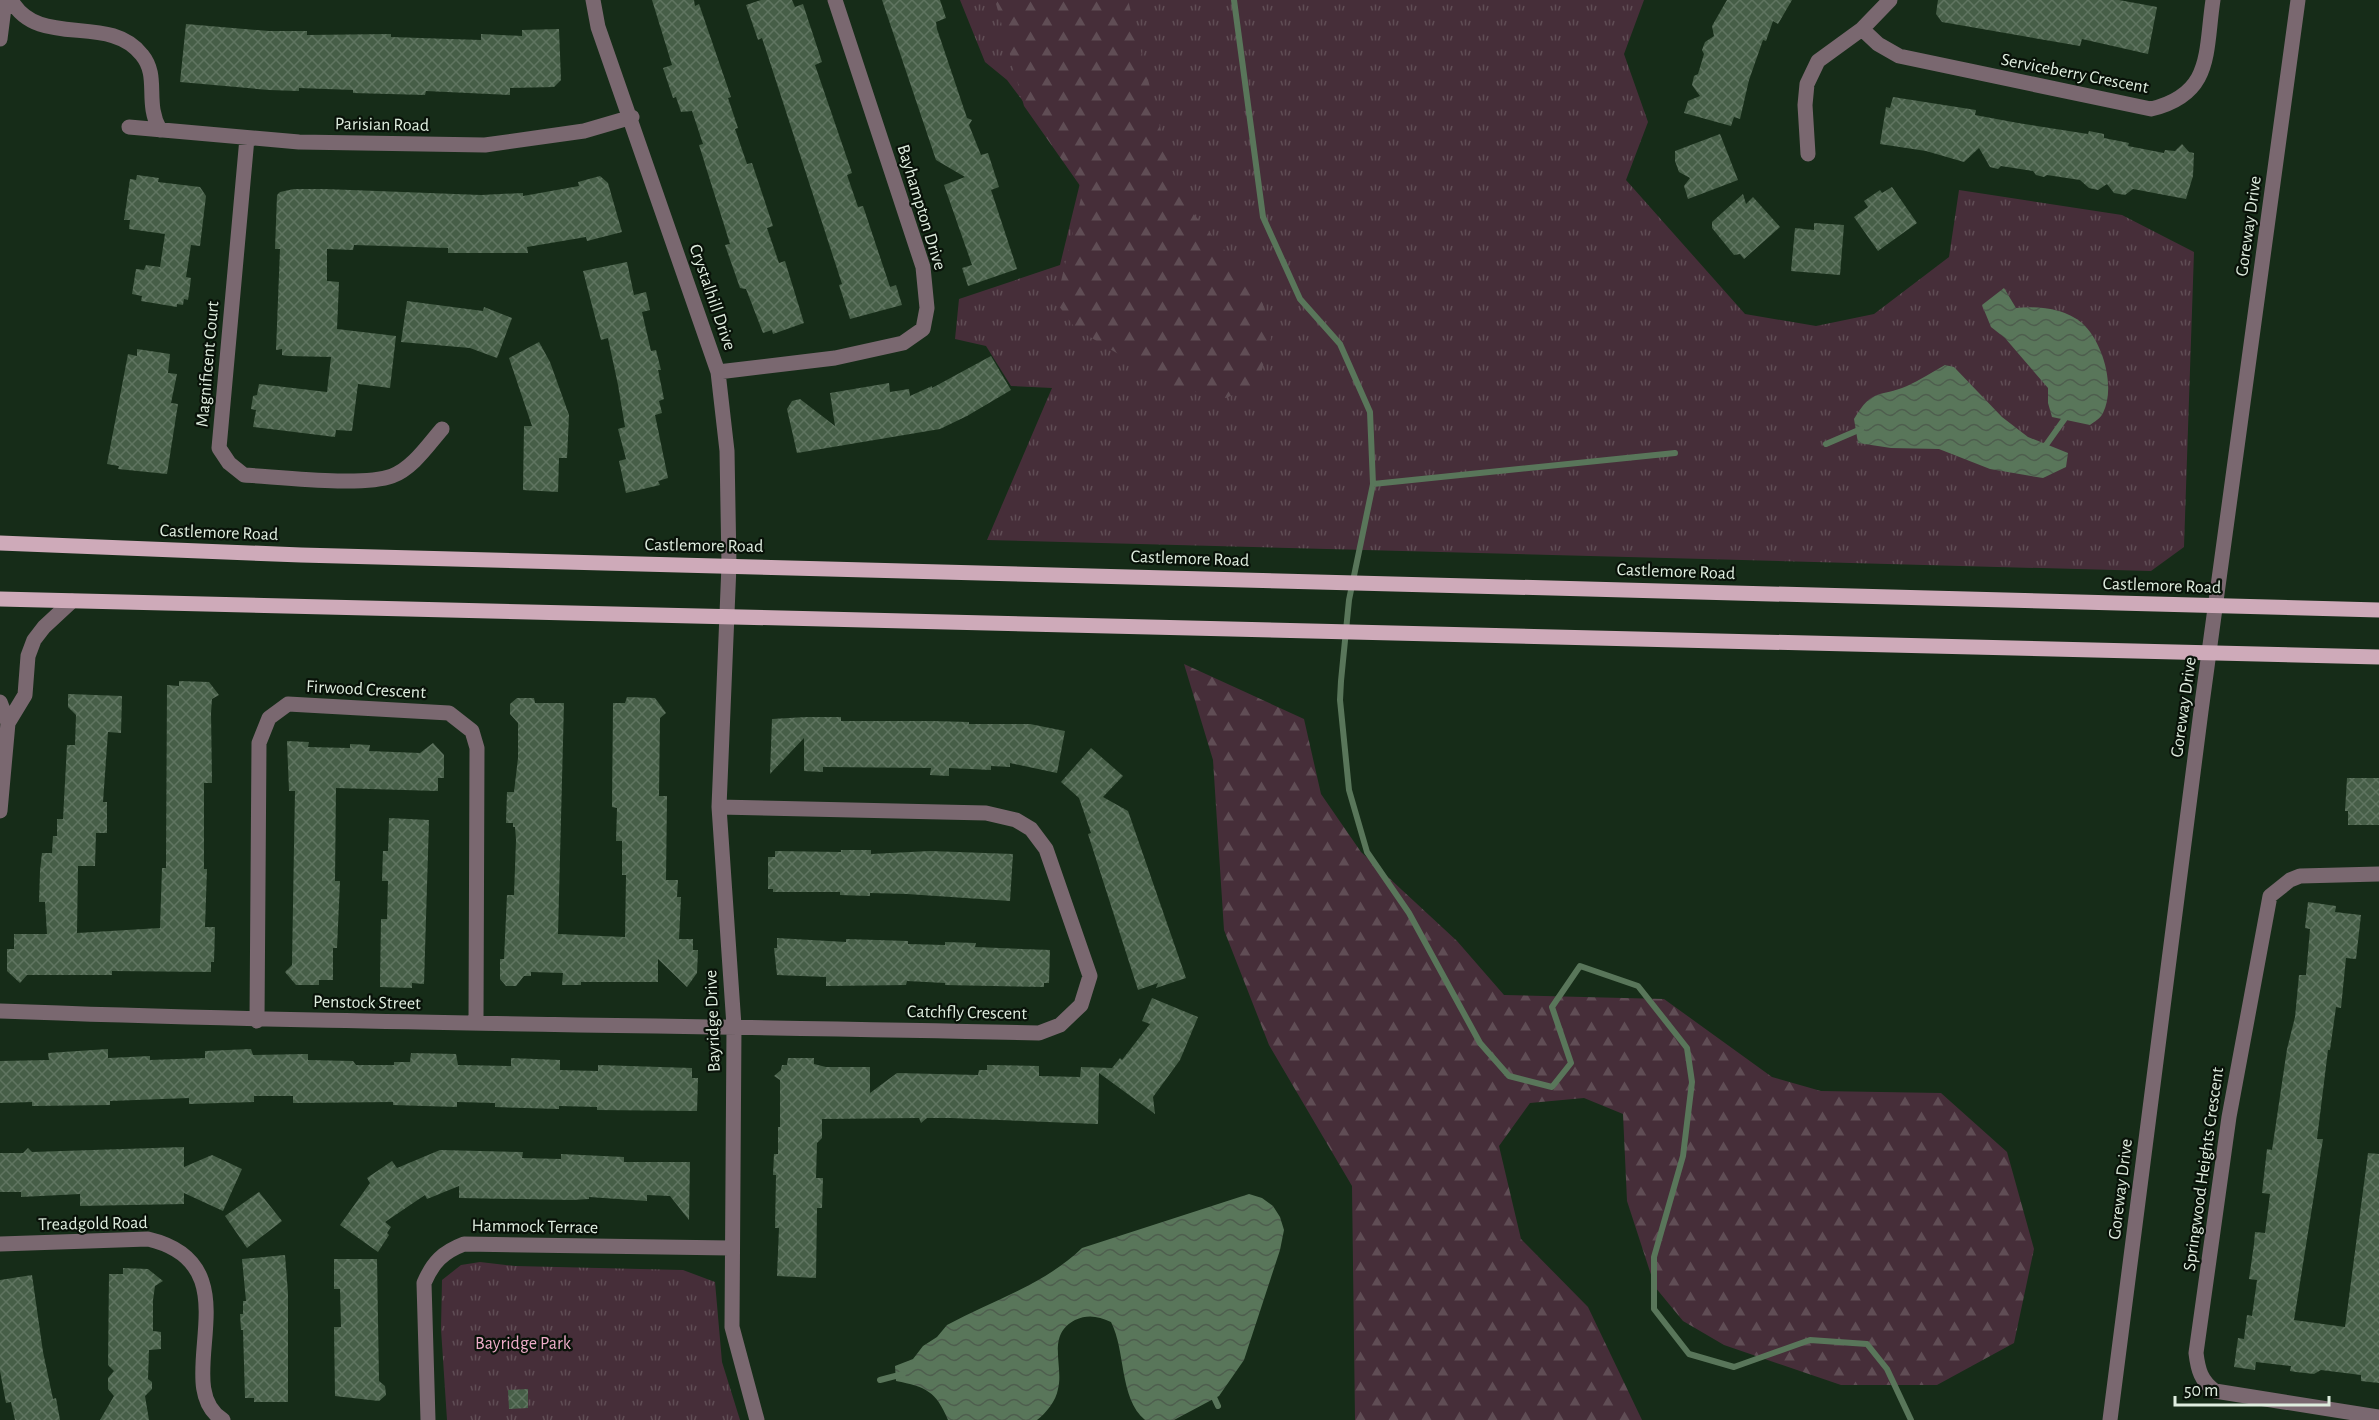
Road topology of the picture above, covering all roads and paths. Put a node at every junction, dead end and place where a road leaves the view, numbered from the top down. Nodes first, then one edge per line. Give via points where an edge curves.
1 (5, 0) edge
2 (11, 0) edge
3 (593, 0) edge
4 (835, 0) edge
5 (1890, 0) edge
6 (2213, 0) edge
7 (2298, 0) edge
8 (1862, 29) junction
9 (0, 39) edge
10 (632, 117) junction
11 (129, 127) dead end
12 (160, 130) junction
13 (247, 138) junction
14 (1808, 154) dead end
15 (718, 372) junction
16 (442, 429) dead end
17 (0, 543) edge
18 (729, 565) junction
19 (0, 599) edge
20 (72, 601) junction
21 (2216, 605) junction
22 (2379, 610) edge
23 (728, 618) junction
24 (2210, 654) junction
25 (2379, 657) edge
26 (0, 702) edge
27 (8, 723) junction
28 (1, 806) edge
29 (719, 807) junction
30 (2379, 874) edge
31 (0, 1011) edge
32 (257, 1021) junction
33 (476, 1023) junction
34 (734, 1026) junction
35 (0, 1244) edge
36 (730, 1248) junction
37 (2379, 1418) edge
38 (223, 1420) edge
39 (428, 1420) edge
40 (757, 1420) edge
41 (2110, 1420) edge

1 - 9 street
2 - 12 street via 28,20 45,27 112,34 129,42 143,56 152,74 151,112
3 - 10 street, Crystalhill Drive via 598,27
4 - 15 street, Bayhampton Drive via 922,267 927,308 923,329 903,343 835,358
5 - 8 street
6 - 8 street, Serviceberry Crescent via 2203,70 2194,87 2174,104 2151,109 1899,56
7 - 21 street, Goreway Drive
8 - 14 street via 1818,61 1806,84
10 - 13 street, Parisian Road via 584,131 485,146
10 - 15 street, Crystalhill Drive
11 - 12 street, Parisian Road
12 - 13 street, Parisian Road
13 - 16 street, Magnificent Court via 219,448 229,463 244,475 372,481 393,476 411,463
15 - 18 street, Crystalhill Drive via 727,451
17 - 18 main road, Castlemore Road
18 - 21 main road, Castlemore Road
18 - 23 street, Crystalhill Drive
19 - 20 main road
20 - 23 main road
20 - 27 street via 34,640 28,656 25,695
21 - 22 main road, Castlemore Road
21 - 24 street, Goreway Drive
23 - 24 main road
23 - 29 street, Bayridge Drive
24 - 25 main road
24 - 41 street, Goreway Drive
26 - 27 street
27 - 28 street
29 - 34 street, Bayridge Drive
29 - 34 street, Catchfly Crescent via 986,813 1016,820 1031,829 1046,849 1090,976 1081,1005 1060,1025 1039,1033
30 - 37 street, Springwood Heights Crescent via 2300,876 2270,896 2229,1117 2196,1353 2205,1384 2215,1391
31 - 32 street, Penstock Street
32 - 33 street, Penstock Street
32 - 33 street, Firwood Crescent via 259,743 269,718 288,704 449,713 472,731 477,748
33 - 34 street, Penstock Street
34 - 36 street, Bayridge Drive
35 - 38 street, Treadgold Road via 148,1239 185,1255 200,1272 205,1292 205,1386 210,1406
36 - 39 street, Hammock Terrace via 464,1244 449,1250 432,1263 424,1283
36 - 40 street, Bayridge Drive via 732,1327

